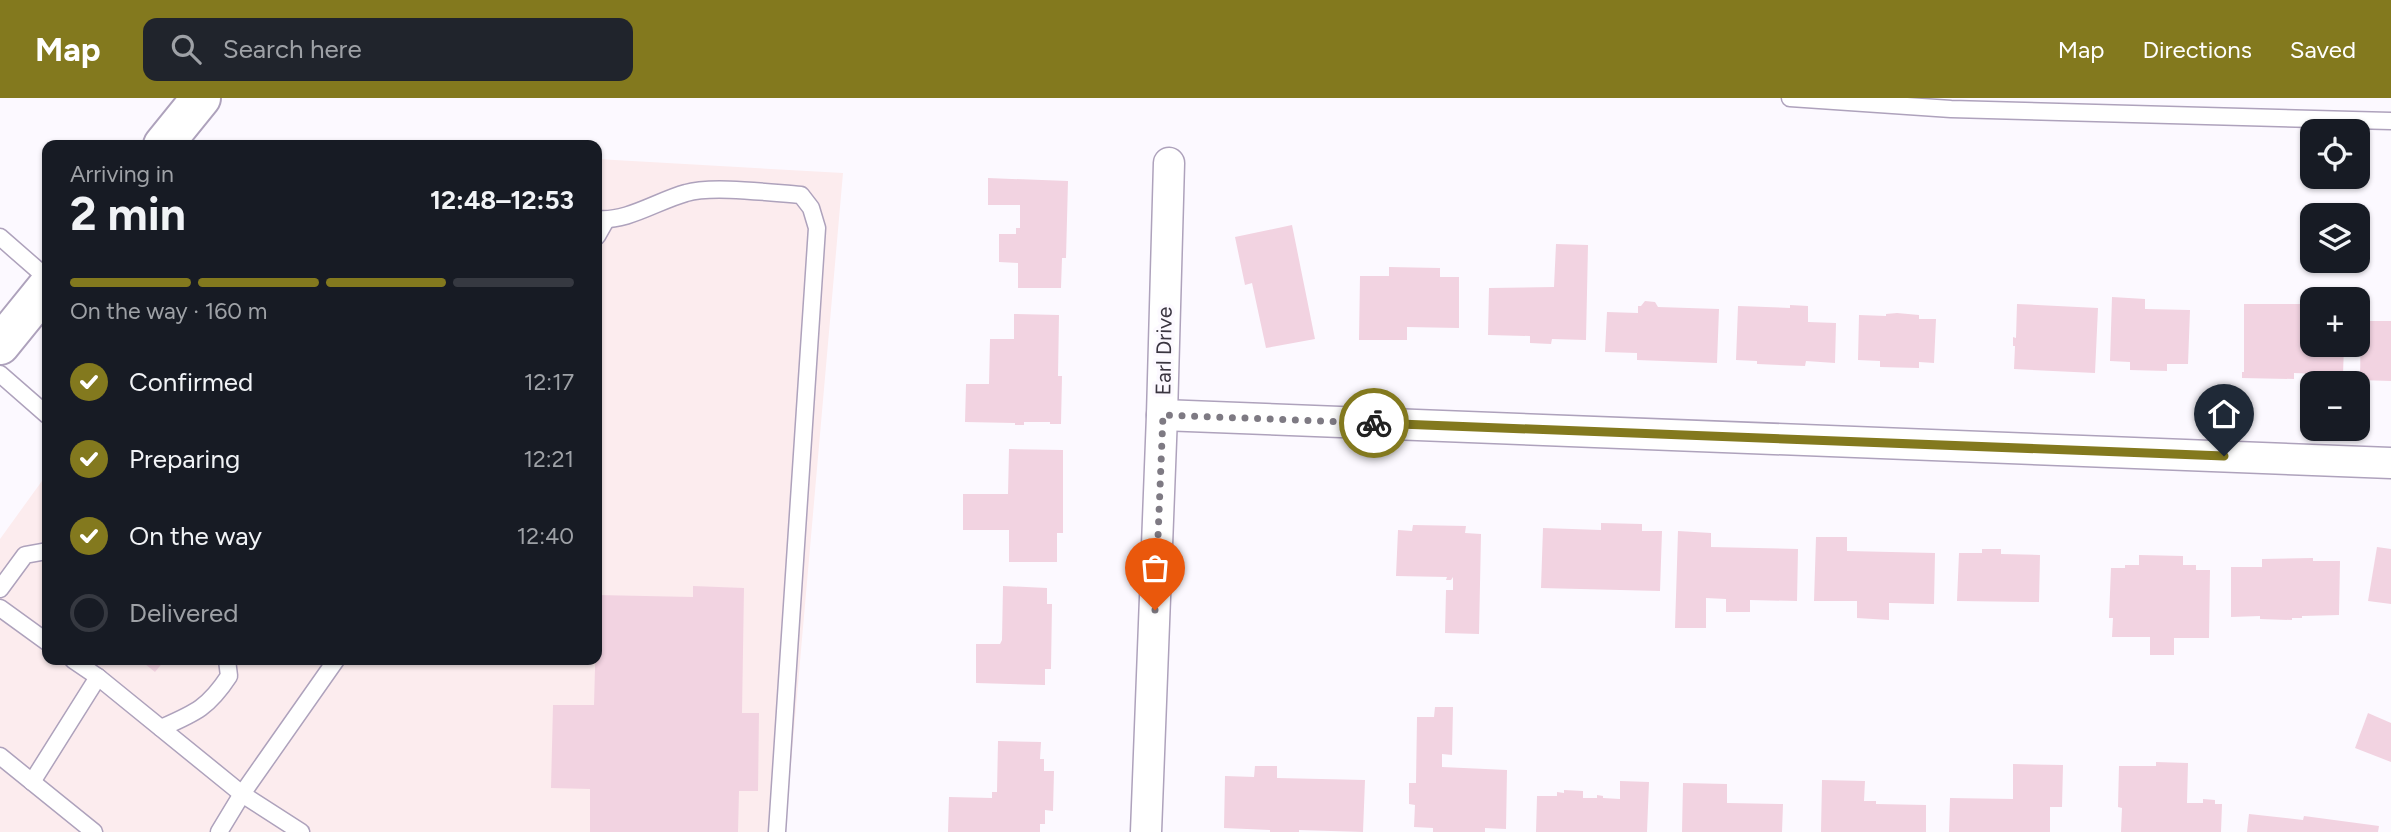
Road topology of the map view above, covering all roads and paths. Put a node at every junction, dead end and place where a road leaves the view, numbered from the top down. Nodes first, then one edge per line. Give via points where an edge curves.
1 (201, 98) edge
2 (1790, 98) edge
3 (1956, 104) edge
4 (2391, 121) edge
5 (167, 140) edge
6 (1168, 163) dead end
7 (602, 220) edge
8 (0, 237) edge
9 (42, 274) edge
10 (42, 293) edge
11 (0, 345) edge
12 (0, 374) edge
13 (42, 411) edge
14 (1163, 415) junction
15 (2391, 463) edge
16 (42, 552) edge
17 (0, 589) edge
18 (0, 608) edge
19 (42, 638) edge
20 (80, 665) edge
21 (228, 665) edge
22 (332, 665) edge
23 (98, 677) junction
24 (161, 728) junction
25 (0, 756) edge
26 (32, 782) junction
27 (242, 794) junction
28 (93, 832) edge
29 (219, 832) edge
30 (300, 832) edge
31 (777, 832) edge
32 (1146, 832) edge

1 - 5 main road
2 - 3 lane
3 - 4 lane
6 - 14 street, Earl Drive
7 - 31 lane via 688,192 720,190 801,195 817,228
8 - 9 lane
10 - 11 main road
12 - 13 lane
14 - 15 street
14 - 32 street, Earl Drive
16 - 17 lane via 25,555
18 - 19 lane
20 - 23 lane
21 - 24 lane via 229,676 198,711
22 - 27 lane
23 - 24 lane
23 - 26 lane
24 - 27 lane
25 - 26 lane
26 - 28 lane
27 - 29 lane
27 - 30 lane

